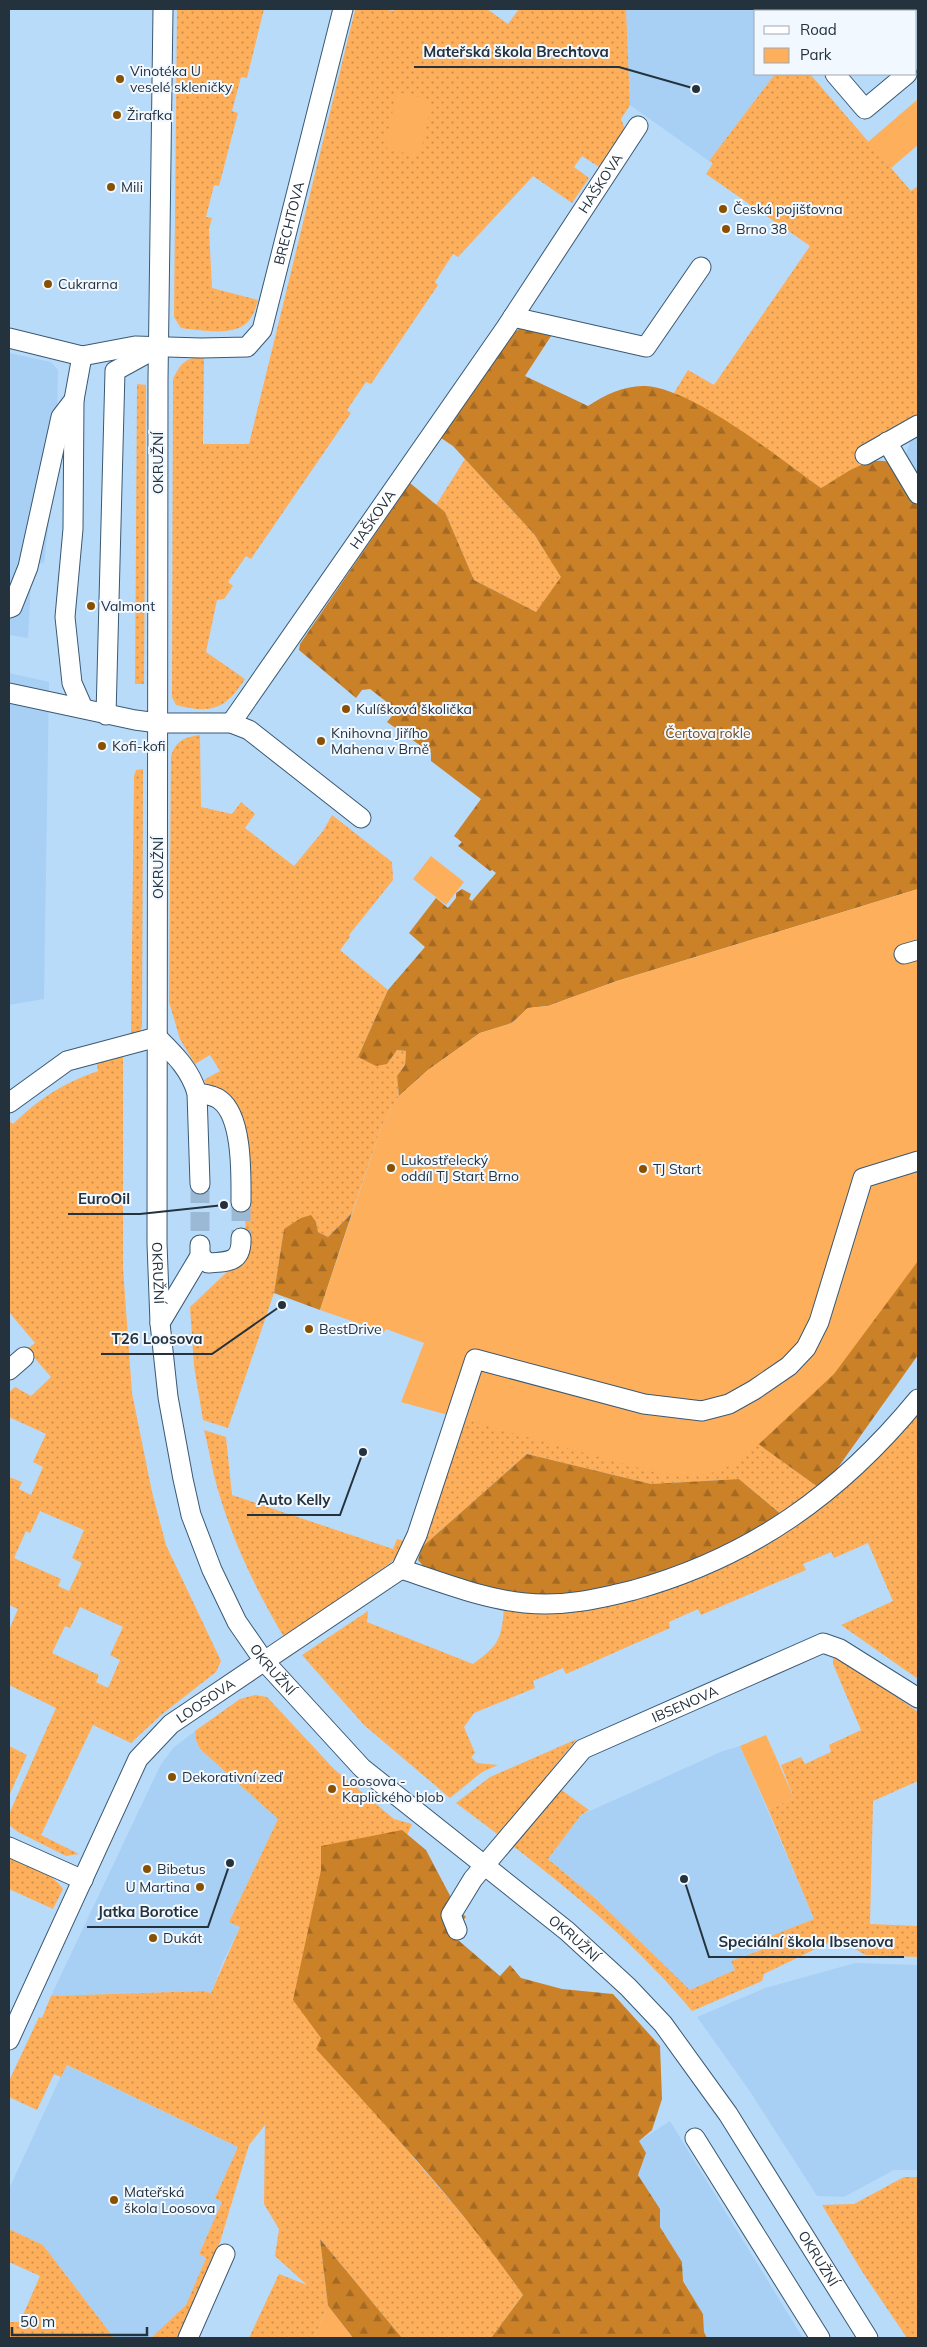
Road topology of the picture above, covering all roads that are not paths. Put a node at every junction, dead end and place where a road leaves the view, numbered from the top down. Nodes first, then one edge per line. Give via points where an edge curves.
1 (163, 9) edge
2 (343, 9) edge
3 (836, 75) edge
4 (906, 75) edge
5 (638, 126) dead end
6 (701, 267) dead end
7 (513, 317) junction
8 (9, 338) edge
9 (158, 347) junction
10 (82, 356) junction
11 (74, 400) junction
12 (918, 425) edge
13 (887, 442) junction
14 (865, 454) dead end
15 (918, 494) edge
16 (13, 602) edge
17 (9, 693) edge
18 (83, 708) junction
19 (106, 715) junction
20 (158, 723) junction
21 (231, 723) junction
22 (361, 818) dead end
23 (158, 1036) junction
24 (197, 1093) junction
25 (9, 1102) edge
26 (918, 1161) edge
27 (200, 1184) tunnel mouth
28 (241, 1202) tunnel mouth
29 (241, 1238) tunnel mouth
30 (160, 1323) junction
31 (24, 1357) dead end
32 (9, 1370) edge
33 (918, 1398) edge
34 (401, 1569) junction
35 (264, 1660) junction
36 (918, 1698) edge
37 (9, 1847) edge
38 (485, 1864) junction
39 (83, 1880) junction
40 (457, 1930) dead end
41 (9, 2040) edge
42 (695, 2138) dead end
43 (225, 2254) dead end
44 (188, 2338) edge
45 (820, 2338) edge
46 (868, 2338) edge

1 - 9 street, OKRUŽNÍ
2 - 9 street, BRECHTOVA via 262,330 247,347
3 - 4 street via 865,108
5 - 7 street, HAŠKOVA
6 - 7 street via 646,347
7 - 21 street, HAŠKOVA
8 - 10 street
9 - 10 street, BRECHTOVA via 136,346
9 - 19 street via 115,371
9 - 20 street, OKRUŽNÍ
10 - 11 street
11 - 16 street via 61,417 28,567
11 - 18 street via 73,530 65,617 72,683
12 - 13 street
13 - 14 street
13 - 15 street
17 - 18 street
18 - 19 street
19 - 20 street
20 - 21 street
20 - 23 street, OKRUŽNÍ
21 - 22 street via 248,730
23 - 24 street via 177,1056
23 - 25 street via 67,1062
23 - 30 street, OKRUŽNÍ
24 - 27 street
24 - 28 street via 219,1099 231,1117 240,1143
26 - 34 street via 864,1178 819,1322 806,1348 789,1366 729,1404 702,1412 672,1409 475,1359 417,1535
29 - 30 street via 241,1250 236,1258 226,1262 208,1263 200,1250
30 - 35 street, OKRUŽNÍ via 168,1397 191,1515 237,1622
31 - 32 street
33 - 34 street via 868,1455 821,1497 762,1538 705,1566 660,1582 583,1602 534,1604 488,1596
34 - 35 street, LOOSOVA
35 - 38 street, OKRUŽNÍ via 362,1768 432,1826
35 - 39 street, LOOSOVA via 170,1724 138,1759
36 - 38 street, IBSENOVA via 840,1649 823,1642 583,1749
37 - 39 street
38 - 40 street via 457,1901 451,1915
38 - 46 street, OKRUŽNÍ via 567,1931 663,2024 728,2114
39 - 41 street, LOOSOVA
42 - 45 street
43 - 44 street

